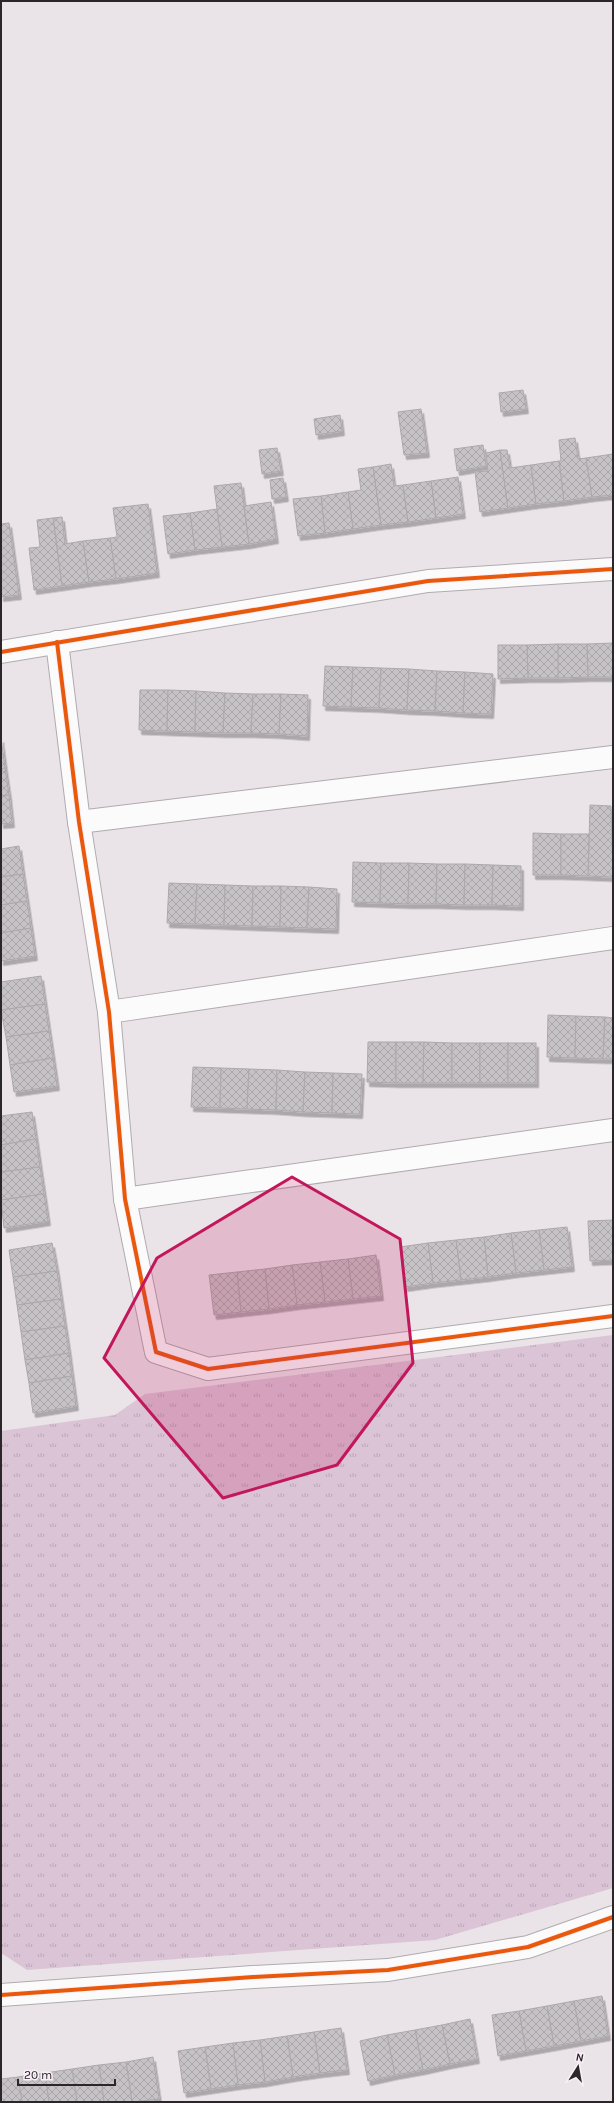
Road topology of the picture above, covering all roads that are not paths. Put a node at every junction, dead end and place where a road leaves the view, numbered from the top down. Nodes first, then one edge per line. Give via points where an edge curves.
1 (613, 569) edge
2 (57, 642) junction
3 (1, 652) edge
4 (613, 757) edge
5 (79, 822) junction
6 (613, 938) edge
7 (109, 1012) junction
8 (613, 1130) edge
9 (125, 1199) junction
10 (613, 1316) edge
11 (613, 1917) edge
12 (1, 1995) edge

1 - 2 street via 428,581
2 - 3 street
2 - 5 street
4 - 5 street
5 - 7 street
6 - 7 street
7 - 9 street
8 - 9 street
9 - 10 street via 156,1352 208,1369
11 - 12 street via 528,1947 388,1970

